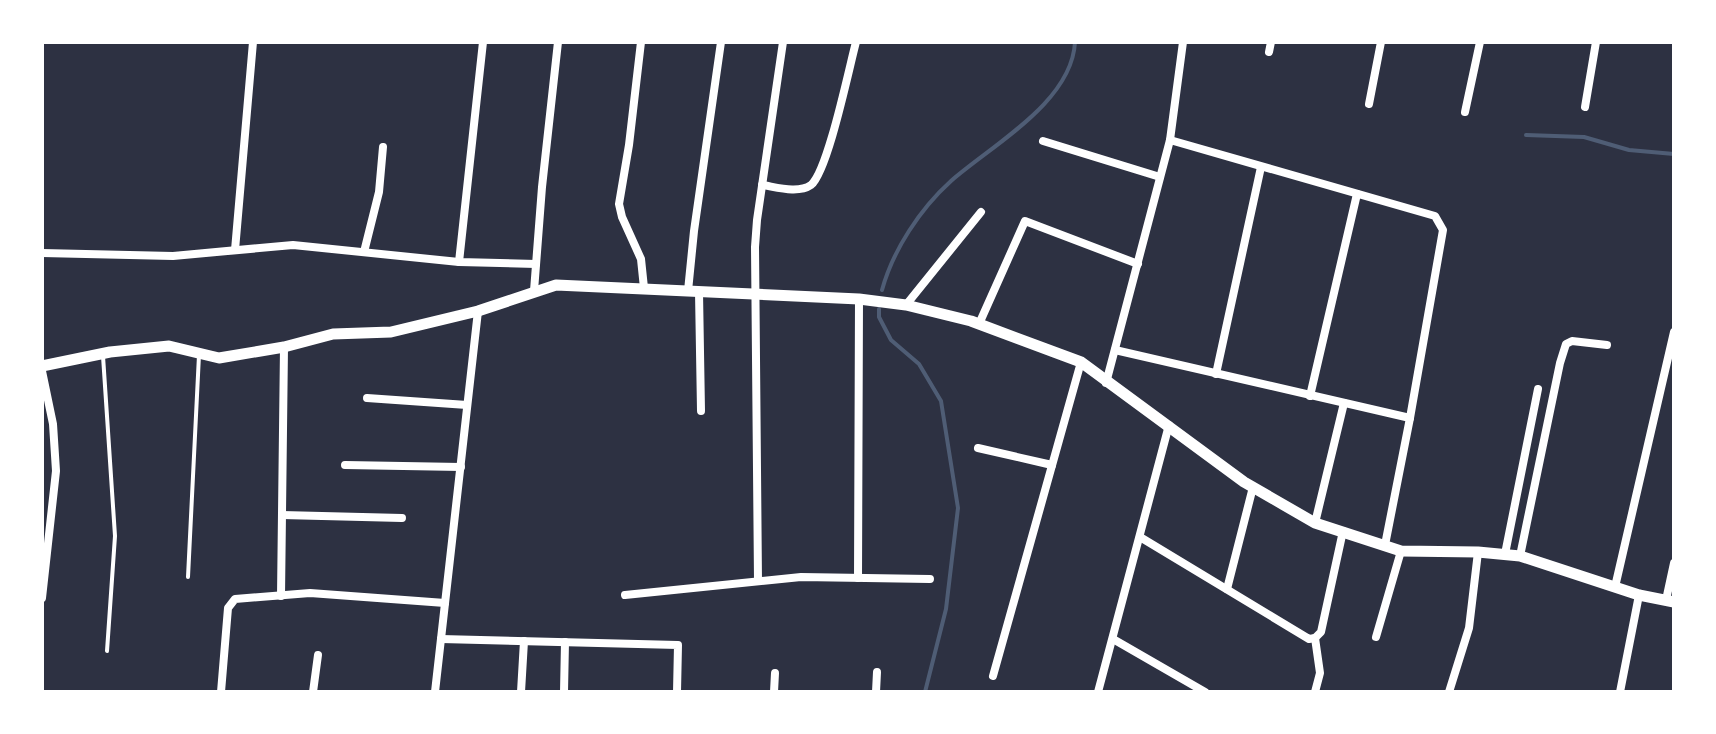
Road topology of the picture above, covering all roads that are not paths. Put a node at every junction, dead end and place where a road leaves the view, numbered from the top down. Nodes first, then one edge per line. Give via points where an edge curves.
1 (253, 42) edge
2 (483, 42) edge
3 (558, 42) edge
4 (641, 42) edge
5 (721, 42) edge
6 (783, 42) edge
7 (856, 42) edge
8 (1183, 42) edge
9 (1381, 42) edge
10 (1480, 42) edge
11 (1596, 42) edge
12 (1369, 104) dead end
13 (1585, 107) dead end
14 (1465, 112) dead end
15 (1170, 140) junction
16 (1043, 141) dead end
17 (383, 147) dead end
18 (1261, 167) junction
19 (1160, 177) junction
20 (762, 185) junction
21 (1357, 194) junction
22 (981, 212) dead end
23 (235, 250) junction
24 (364, 252) junction
25 (42, 253) edge
26 (459, 262) junction
27 (536, 264) junction
28 (1138, 264) junction
29 (644, 288) junction
30 (534, 291) junction
31 (694, 291) junction
32 (756, 294) junction
33 (859, 299) junction
34 (906, 305) junction
35 (478, 311) junction
36 (979, 324) junction
37 (1674, 332) edge
38 (1607, 345) dead end
39 (284, 347) junction
40 (1115, 350) junction
41 (103, 353) junction
42 (199, 353) junction
43 (1081, 362) junction
44 (42, 369) edge
45 (1216, 374) junction
46 (1106, 383) junction
47 (1538, 389) dead end
48 (1310, 396) junction
49 (367, 398) dead end
50 (1344, 403) junction
51 (467, 405) junction
52 (701, 411) dead end
53 (1410, 418) junction
54 (1169, 425) junction
55 (978, 448) dead end
56 (345, 465) dead end
57 (1052, 465) junction
58 (461, 467) junction
59 (1253, 487) junction
60 (282, 515) junction
61 (402, 518) dead end
62 (1315, 523) junction
63 (1343, 531) junction
64 (1140, 537) junction
65 (1385, 545) junction
66 (1401, 551) junction
67 (1478, 552) junction
68 (1505, 554) junction
69 (1520, 556) junction
70 (1674, 563) edge
71 (188, 577) dead end
72 (858, 578) junction
73 (930, 579) dead end
74 (758, 581) junction
75 (1615, 587) junction
76 (1227, 589) junction
77 (625, 595) dead end
78 (1639, 595) junction
79 (281, 596) junction
80 (42, 598) edge
81 (1670, 601) edge
82 (445, 603) junction
83 (1376, 637) dead end
84 (1315, 638) junction
85 (441, 639) junction
86 (1113, 639) junction
87 (524, 641) junction
88 (565, 642) junction
89 (107, 651) dead end
90 (318, 655) dead end
91 (877, 672) dead end
92 (775, 673) dead end
93 (993, 676) dead end
94 (1202, 691) edge
95 (221, 692) edge
96 (313, 692) edge
97 (435, 692) edge
98 (521, 692) edge
99 (564, 692) edge
100 (677, 692) edge
101 (774, 692) edge
102 (876, 692) edge
103 (1098, 692) edge
104 (1315, 692) edge
105 (1449, 692) edge
106 (1620, 692) edge

1 - 23 street
2 - 26 street
3 - 27 street
4 - 29 street via 619,204 641,259
5 - 31 street via 694,231
6 - 20 street
7 - 20 street via 817,177 800,189
8 - 15 street
9 - 12 street
10 - 14 street
11 - 13 street
15 - 18 street
15 - 19 street
16 - 19 street
17 - 24 street via 379,192
18 - 21 street
18 - 45 street
19 - 28 street
20 - 32 street
21 - 48 street
21 - 53 street via 1435,216 1443,230
22 - 34 street
23 - 24 street via 293,245
23 - 25 street via 173,256
24 - 26 street
26 - 27 street
27 - 30 street
28 - 36 street via 1025,221
28 - 40 street
29 - 30 street via 556,285
29 - 31 street
30 - 35 street
31 - 32 street
31 - 52 street
32 - 33 street
32 - 74 street
33 - 34 street
33 - 72 street
34 - 36 street
35 - 39 street via 391,332 333,334
35 - 51 street
36 - 43 street
37 - 75 street
38 - 69 street via 1566,344
39 - 42 street via 219,358
39 - 60 street
40 - 45 street
40 - 46 street
41 - 42 street via 169,346
41 - 44 street
41 - 89 lane via 115,536
42 - 71 lane
43 - 46 street
43 - 57 street
44 - 80 street via 56,471
45 - 48 street
46 - 54 street
47 - 68 street
48 - 50 street
49 - 51 street
50 - 53 street
50 - 62 street
51 - 58 street
53 - 65 street
54 - 59 street
54 - 64 street
55 - 57 street
56 - 58 street
57 - 93 street
58 - 82 street
59 - 62 street
59 - 76 street
60 - 61 street
60 - 79 street
62 - 63 street
63 - 65 street
63 - 84 street via 1321,632
64 - 76 street
64 - 86 street
65 - 66 street
66 - 67 street
66 - 83 street
67 - 68 street
67 - 105 street via 1469,628
68 - 69 street
69 - 75 street
70 - 81 street
72 - 73 street
72 - 74 street
74 - 77 street
75 - 78 street
76 - 84 street
78 - 81 street
78 - 106 street
79 - 82 street via 310,593
79 - 95 street via 231,602
82 - 85 street
84 - 104 street via 1320,673
85 - 87 street
85 - 97 street
86 - 94 street
86 - 103 street
87 - 88 street
87 - 98 street
88 - 99 street
88 - 100 street via 678,645
90 - 96 street
91 - 102 street
92 - 101 street

